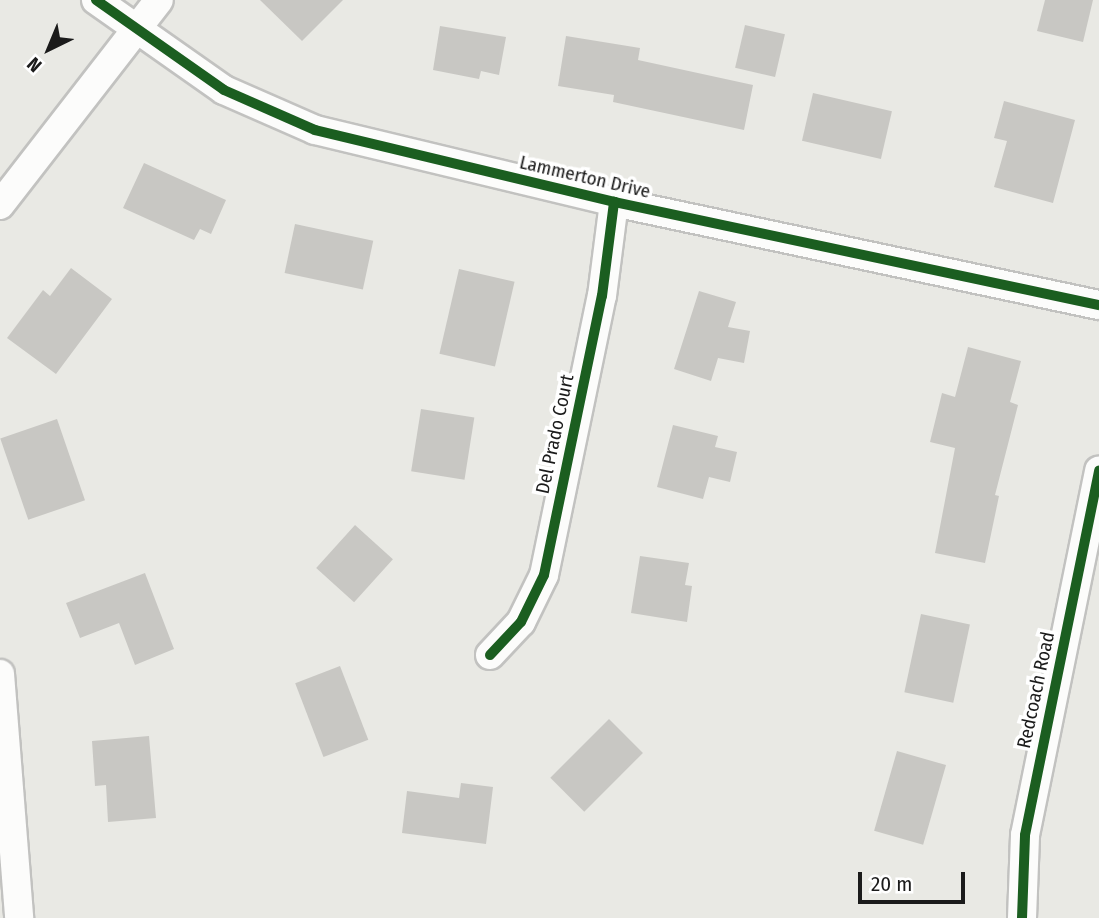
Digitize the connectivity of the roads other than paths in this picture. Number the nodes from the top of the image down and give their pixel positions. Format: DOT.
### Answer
graph roads {
  1 [pos="96,0"];
  2 [pos="159,0"];
  3 [pos="133,28"];
  4 [pos="614,202"];
  5 [pos="0,205"];
  6 [pos="1099,305"];
  7 [pos="1099,470"];
  8 [pos="490,655"];
  9 [pos="0,674"];
  10 [pos="19,918"];
  11 [pos="1022,918"];
  1 -- 3 [label="street, Lammerton Drive"];
  2 -- 3 [label="street"];
  3 -- 4 [label="street, Lammerton Drive"];
  3 -- 5 [label="street"];
  4 -- 6 [label="street, Lammerton Drive"];
  4 -- 8 [label="street, Del Prado Court"];
  7 -- 11 [label="street, Redcoach Road"];
  9 -- 10 [label="street"];
}
